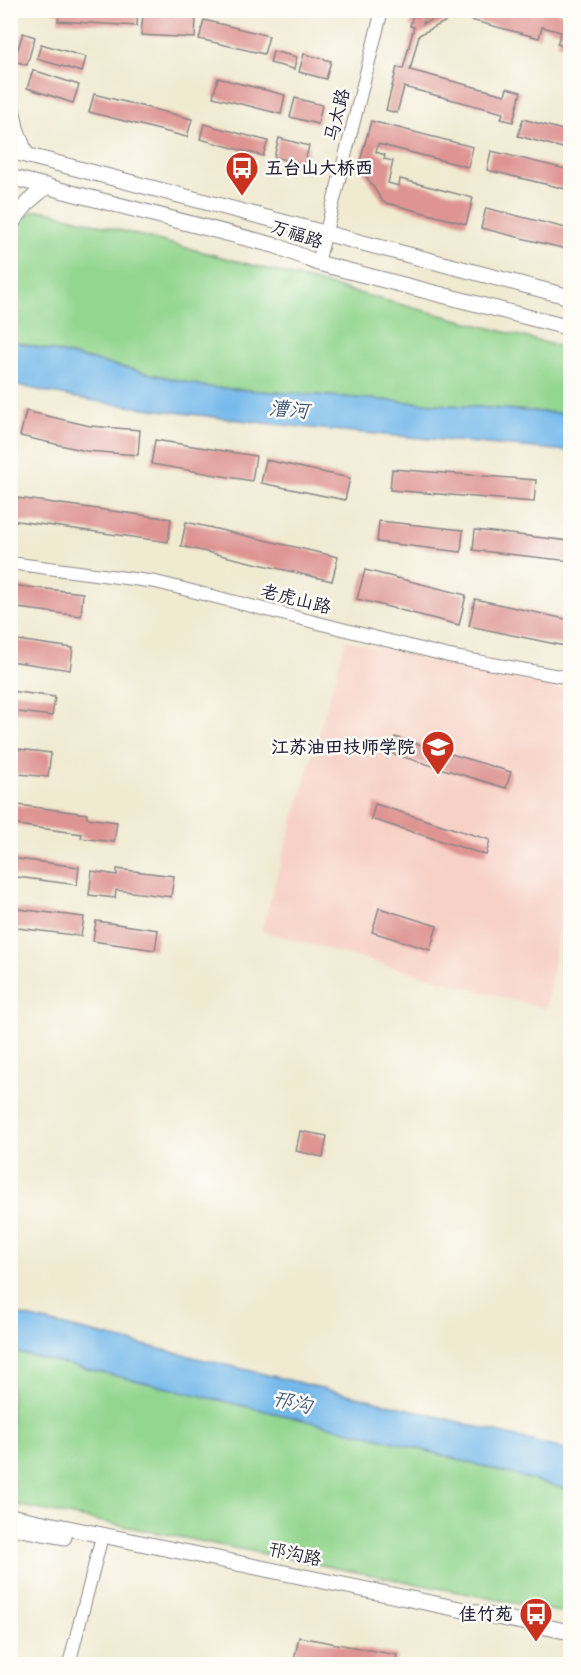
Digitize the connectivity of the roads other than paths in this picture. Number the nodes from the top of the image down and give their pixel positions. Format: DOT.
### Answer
graph roads {
  1 [pos="382,10"];
  2 [pos="10,98"];
  3 [pos="10,151"];
  4 [pos="26,155"];
  5 [pos="10,177"];
  6 [pos="47,186"];
  7 [pos="10,225"];
  8 [pos="325,234"];
  9 [pos="318,263"];
  10 [pos="570,297"];
  11 [pos="570,328"];
  12 [pos="10,563"];
  13 [pos="570,678"];
  14 [pos="10,1516"];
  15 [pos="10,1527"];
  16 [pos="100,1544"];
  17 [pos="570,1632"];
  18 [pos="570,1642"];
  19 [pos="69,1665"];
  1 -- 8 [label="street, 马太路"];
  2 -- 4 [label="main road"];
  3 -- 4 [label="main road, 万福路"];
  4 -- 8 [label="main road, 万福路"];
  5 -- 6 [label="main road, 万福路"];
  6 -- 7 [label="main road"];
  6 -- 9 [label="main road, 万福路"];
  8 -- 9 [label="street, 马太路"];
  8 -- 10 [label="main road, 万福路"];
  9 -- 11 [label="main road, 万福路"];
  12 -- 13 [label="street, 老虎山路"];
  14 -- 17 [label="main road, 邗沟路"];
  15 -- 16 [label="main road, 邗沟路"];
  16 -- 18 [label="main road, 邗沟路"];
  16 -- 19 [label="street"];
}
